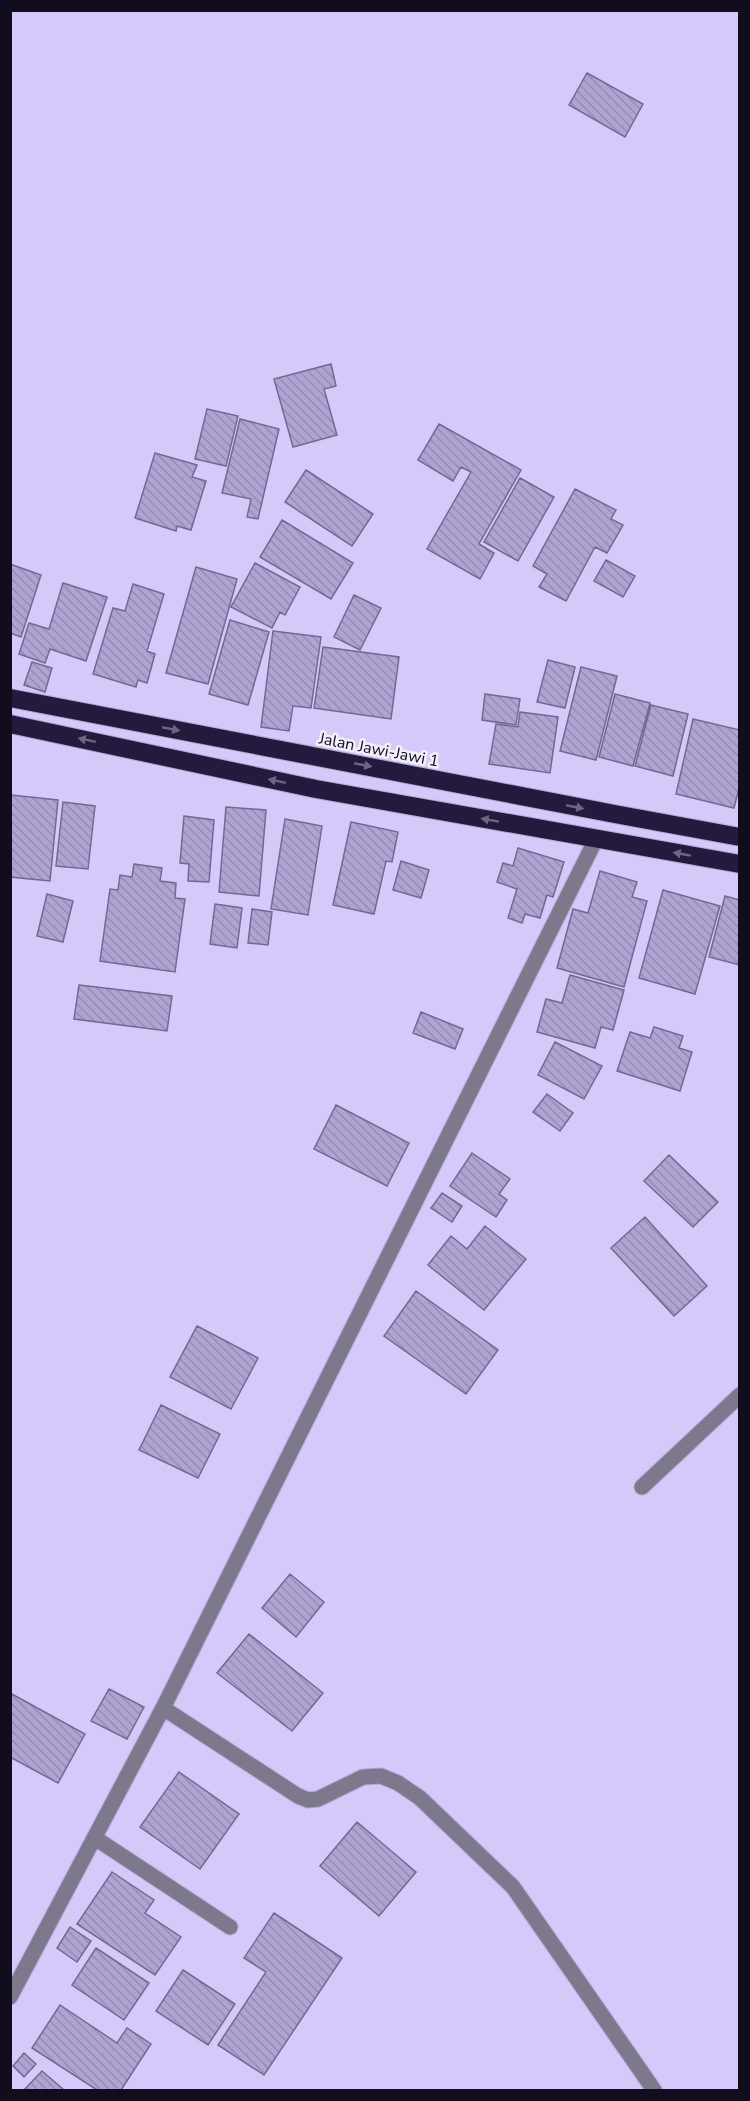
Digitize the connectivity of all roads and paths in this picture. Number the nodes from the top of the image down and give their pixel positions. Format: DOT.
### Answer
graph roads {
  1 [pos="10,698"];
  2 [pos="10,724"];
  3 [pos="322,758"];
  4 [pos="316,789"];
  5 [pos="740,837"];
  6 [pos="596,839"];
  7 [pos="740,864"];
  8 [pos="740,1395"];
  9 [pos="642,1487"];
  10 [pos="163,1708"];
  11 [pos="95,1838"];
  12 [pos="230,1927"];
  13 [pos="10,1997"];
  14 [pos="654,2091"];
  1 -- 3 [label="highway, Jalan Jawi-Jawi 1, one-way"];
  4 -- 2 [label="highway, one-way"];
  3 -- 4 [label="highway"];
  3 -- 5 [label="highway, Jalan Jawi-Jawi 1, one-way"];
  6 -- 4 [label="highway, one-way"];
  7 -- 6 [label="highway, one-way"];
  6 -- 10 [label="street"];
  8 -- 9 [label="street"];
  10 -- 11 [label="street"];
  10 -- 14 [label="street"];
  11 -- 12 [label="street"];
  11 -- 13 [label="street"];
}
